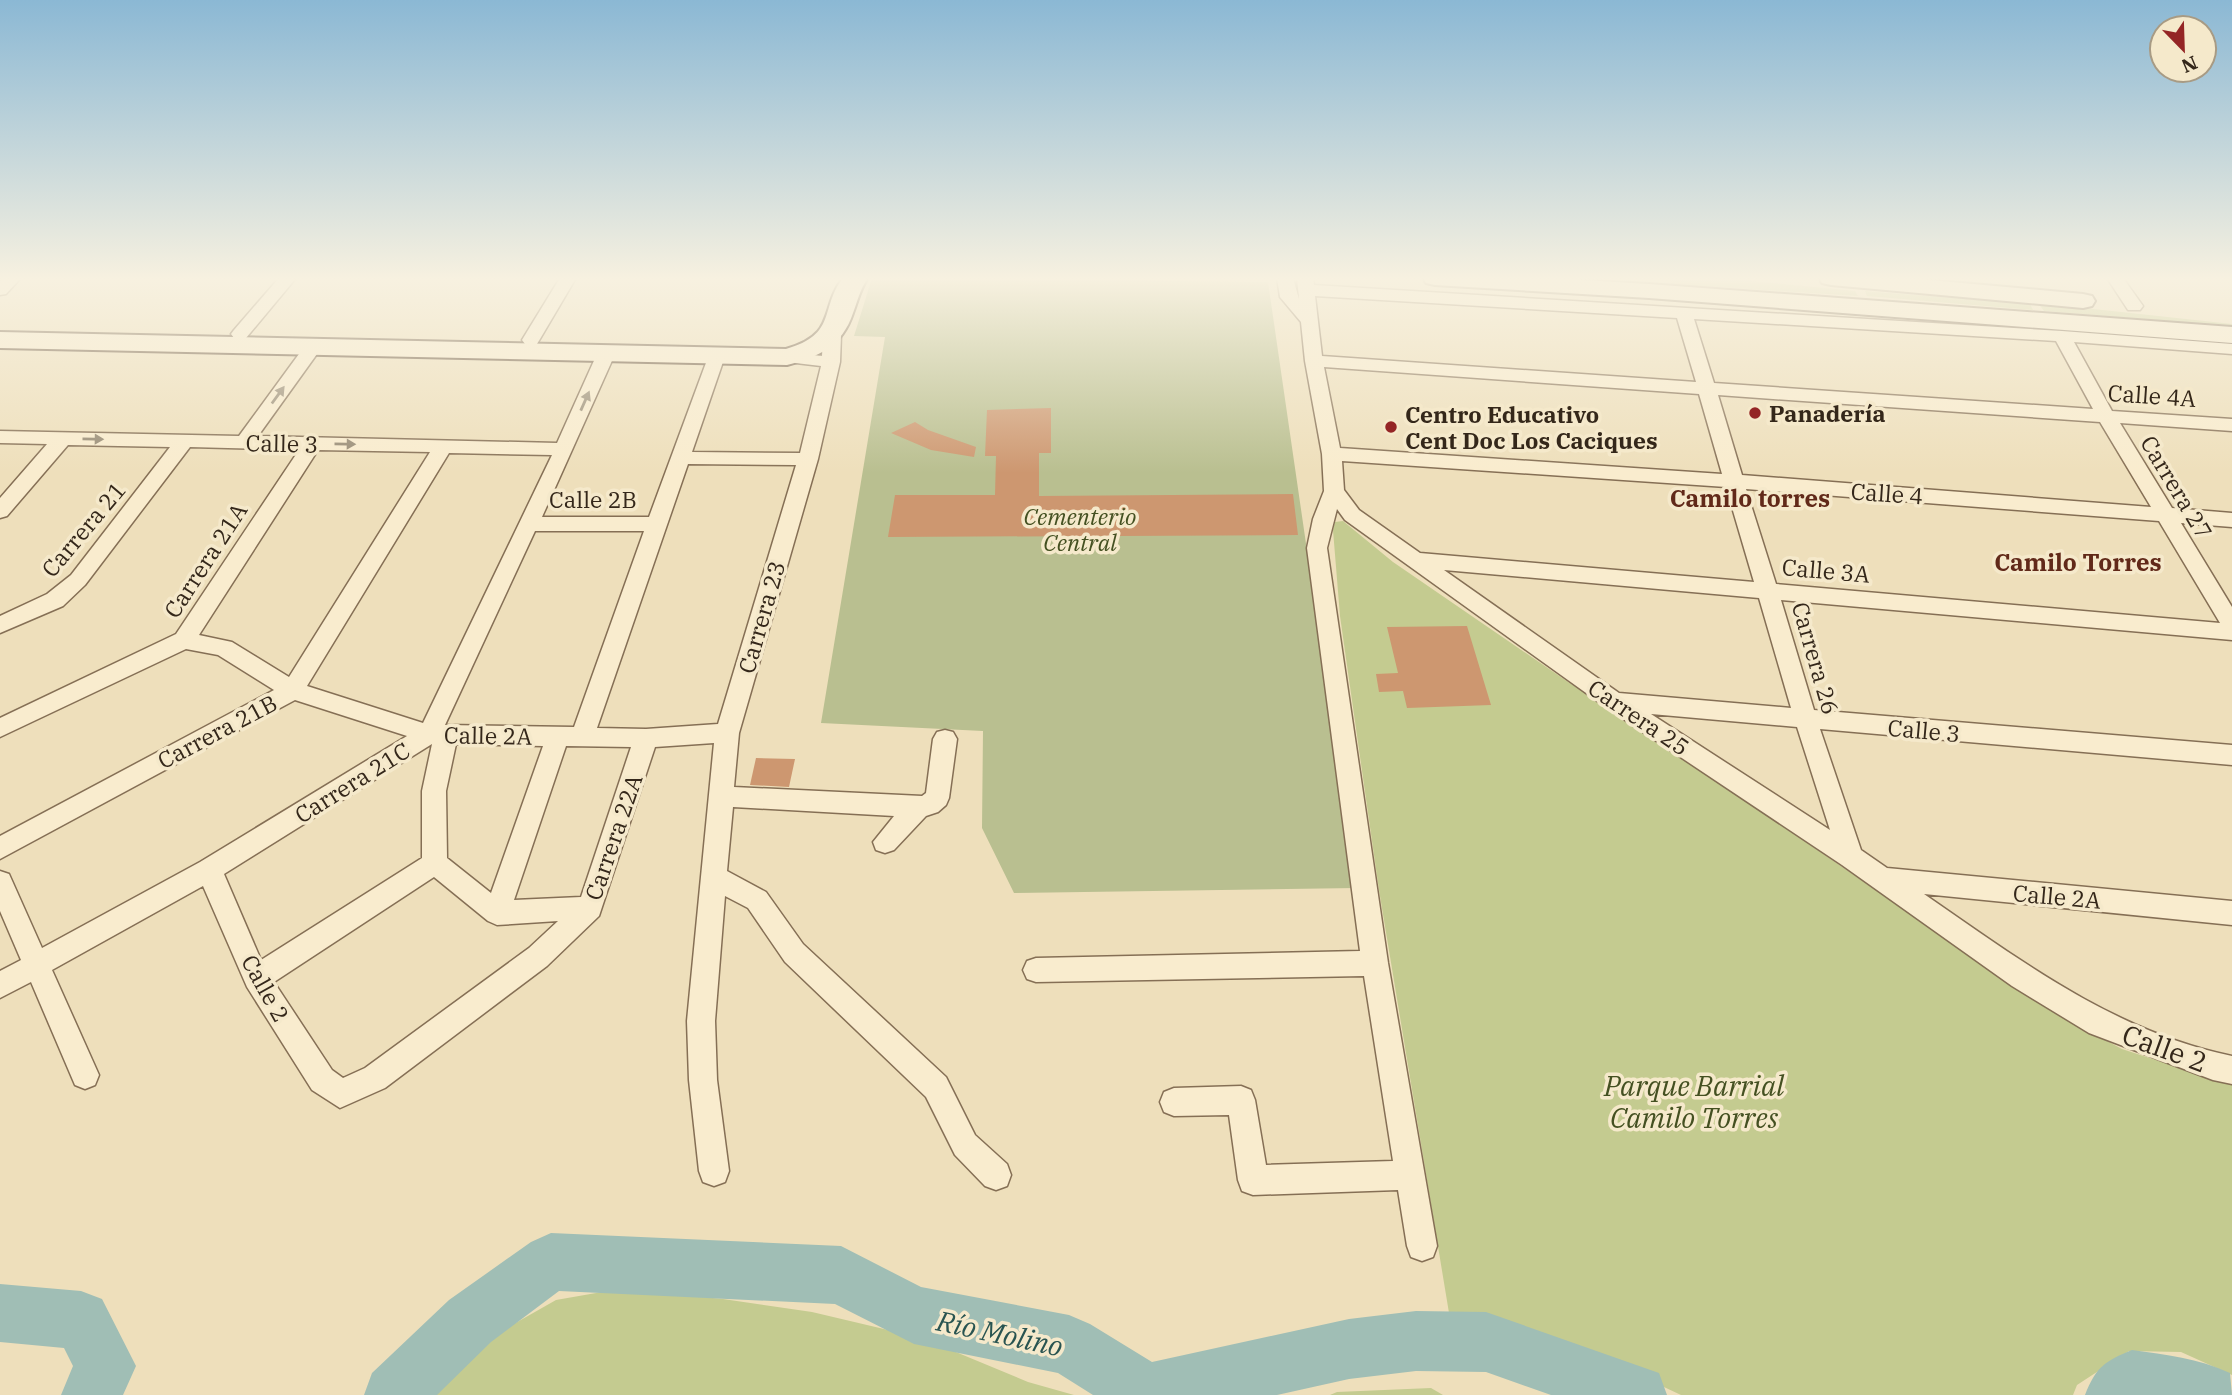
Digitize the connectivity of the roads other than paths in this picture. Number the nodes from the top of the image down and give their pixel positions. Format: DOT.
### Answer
graph roads {
  1 [pos="139,343"];
  2 [pos="457,343"];
  3 [pos="715,343"];
  4 [pos="799,343"];
  5 [pos="821,343"];
  6 [pos="832,343"];
  7 [pos="1312,343"];
  8 [pos="1693,343"];
  9 [pos="2066,343"];
  10 [pos="2155,343"];
  11 [pos="313,347"];
  12 [pos="792,349"];
  13 [pos="2232,349"];
  14 [pos="425,350"];
  15 [pos="606,354"];
  16 [pos="716,356"];
  17 [pos="1314,361"];
  18 [pos="831,362"];
  19 [pos="1708,390"];
  20 [pos="2106,416"];
  21 [pos="2232,425"];
  22 [pos="0,437"];
  23 [pos="62,439"];
  24 [pos="184,442"];
  25 [pos="244,442"];
  26 [pos="313,443"];
  27 [pos="444,446"];
  28 [pos="564,449"];
  29 [pos="1332,454"];
  30 [pos="680,458"];
  31 [pos="808,459"];
  32 [pos="1735,481"];
  33 [pos="1334,491"];
  34 [pos="0,511"];
  35 [pos="2165,514"];
  36 [pos="2232,520"];
  37 [pos="528,524"];
  38 [pos="657,524"];
  39 [pos="1415,560"];
  40 [pos="1770,591"];
  41 [pos="0,625"];
  42 [pos="2232,625"];
  43 [pos="2232,632"];
  44 [pos="184,640"];
  45 [pos="293,690"];
  46 [pos="1615,702"];
  47 [pos="1806,720"];
  48 [pos="0,728"];
  49 [pos="727,733"];
  50 [pos="438,734"];
  51 [pos="570,736"];
  52 [pos="646,738"];
  53 [pos="945,739"];
  54 [pos="2232,755"];
  55 [pos="722,796"];
  56 [pos="919,807"];
  57 [pos="885,842"];
  58 [pos="0,848"];
  59 [pos="1851,857"];
  60 [pos="435,863"];
  61 [pos="209,870"];
  62 [pos="713,876"];
  63 [pos="1882,879"];
  64 [pos="0,883"];
  65 [pos="590,908"];
  66 [pos="497,913"];
  67 [pos="2232,913"];
  68 [pos="1375,962"];
  69 [pos="35,964"];
  70 [pos="1036,970"];
  71 [pos="256,978"];
  72 [pos="0,985"];
  73 [pos="2099,1024"];
  74 [pos="2232,1070"];
  75 [pos="85,1075"];
  76 [pos="340,1094"];
  77 [pos="1174,1102"];
  78 [pos="714,1171"];
  79 [pos="996,1175"];
  80 [pos="1410,1175"];
  81 [pos="1422,1246"];
  1 -- 11 [label="main road"];
  2 -- 14 [label="main road"];
  3 -- 12 [label="main road"];
  4 -- 12 [label="main road"];
  5 -- 12 [label="main road"];
  6 -- 18 [label="street, Carrera 23"];
  7 -- 17 [label="street"];
  8 -- 19 [label="street, Carrera 26"];
  9 -- 20 [label="street, Carrera 27"];
  10 -- 13 [label="street"];
  11 -- 14 [label="main road"];
  25 -- 11 [label="street, one-way"];
  12 -- 16 [label="main road"];
  12 -- 18 [label="street"];
  14 -- 15 [label="main road"];
  15 -- 16 [label="main road"];
  28 -- 15 [label="street, Carrera 21C, one-way"];
  16 -- 30 [label="street"];
  17 -- 19 [label="street, Calle 4A"];
  17 -- 29 [label="street"];
  18 -- 31 [label="street, Carrera 23"];
  19 -- 20 [label="street, Calle 4A"];
  19 -- 32 [label="street, Carrera 26"];
  20 -- 21 [label="street, Calle 4A"];
  20 -- 35 [label="street, Carrera 27"];
  22 -- 23 [label="street, Calle 3"];
  23 -- 24 [label="street, Calle 3, one-way"];
  23 -- 34 [label="street"];
  24 -- 25 [label="street, Calle 3"];
  24 -- 41 [label="street, Carrera 21"];
  25 -- 26 [label="street, Calle 3"];
  26 -- 27 [label="street, Calle 3, one-way"];
  26 -- 44 [label="street, Carrera 21A"];
  27 -- 28 [label="street, Calle 3"];
  27 -- 45 [label="street, Carrera 21B"];
  28 -- 37 [label="street, Carrera 21C"];
  29 -- 32 [label="street, Calle 4"];
  29 -- 33 [label="street"];
  30 -- 31 [label="street"];
  30 -- 38 [label="street"];
  31 -- 49 [label="street, Carrera 23"];
  32 -- 35 [label="street, Calle 4"];
  32 -- 40 [label="street, Carrera 26"];
  33 -- 39 [label="street, Carrera 25"];
  33 -- 68 [label="street"];
  35 -- 36 [label="street, Calle 4"];
  35 -- 42 [label="street, Carrera 27"];
  37 -- 38 [label="street, Calle 2B"];
  37 -- 50 [label="street, Carrera 21C"];
  38 -- 51 [label="street"];
  39 -- 40 [label="street, Calle 3A"];
  39 -- 46 [label="street, Carrera 25"];
  40 -- 43 [label="street, Calle 3A"];
  40 -- 47 [label="street, Carrera 26"];
  44 -- 45 [label="street, Calle 2A"];
  44 -- 48 [label="street, Carrera 21A"];
  45 -- 50 [label="street, Calle 2A"];
  45 -- 58 [label="street, Carrera 21B"];
  46 -- 47 [label="street, Calle 3"];
  46 -- 59 [label="street, Carrera 25"];
  47 -- 54 [label="street, Calle 3"];
  47 -- 59 [label="street, Carrera 26"];
  49 -- 52 [label="street, Calle 2A"];
  49 -- 55 [label="street, Carrera 23"];
  50 -- 51 [label="street, Calle 2A"];
  50 -- 60 [label="street"];
  50 -- 61 [label="street, Carrera 21C"];
  51 -- 52 [label="street, Calle 2A"];
  51 -- 66 [label="street"];
  52 -- 65 [label="street, Carrera 22A"];
  53 -- 56 [label="street"];
  55 -- 56 [label="street"];
  55 -- 62 [label="street, Carrera 23"];
  56 -- 57 [label="street"];
  59 -- 63 [label="street, Carrera 25"];
  60 -- 66 [label="street"];
  60 -- 71 [label="street"];
  61 -- 69 [label="street, Carrera 21C"];
  61 -- 71 [label="street, Calle 2"];
  62 -- 78 [label="street, Carrera 23"];
  62 -- 79 [label="street"];
  63 -- 67 [label="street, Calle 2A"];
  63 -- 73 [label="street, Carrera 25"];
  64 -- 69 [label="street"];
  65 -- 66 [label="street"];
  65 -- 76 [label="street, Carrera 22A"];
  68 -- 70 [label="street"];
  68 -- 80 [label="street"];
  69 -- 72 [label="street, Carrera 21C"];
  69 -- 75 [label="street"];
  71 -- 76 [label="street, Calle 2"];
  73 -- 74 [label="street, Calle 2"];
  77 -- 80 [label="street"];
  80 -- 81 [label="street"];
}
